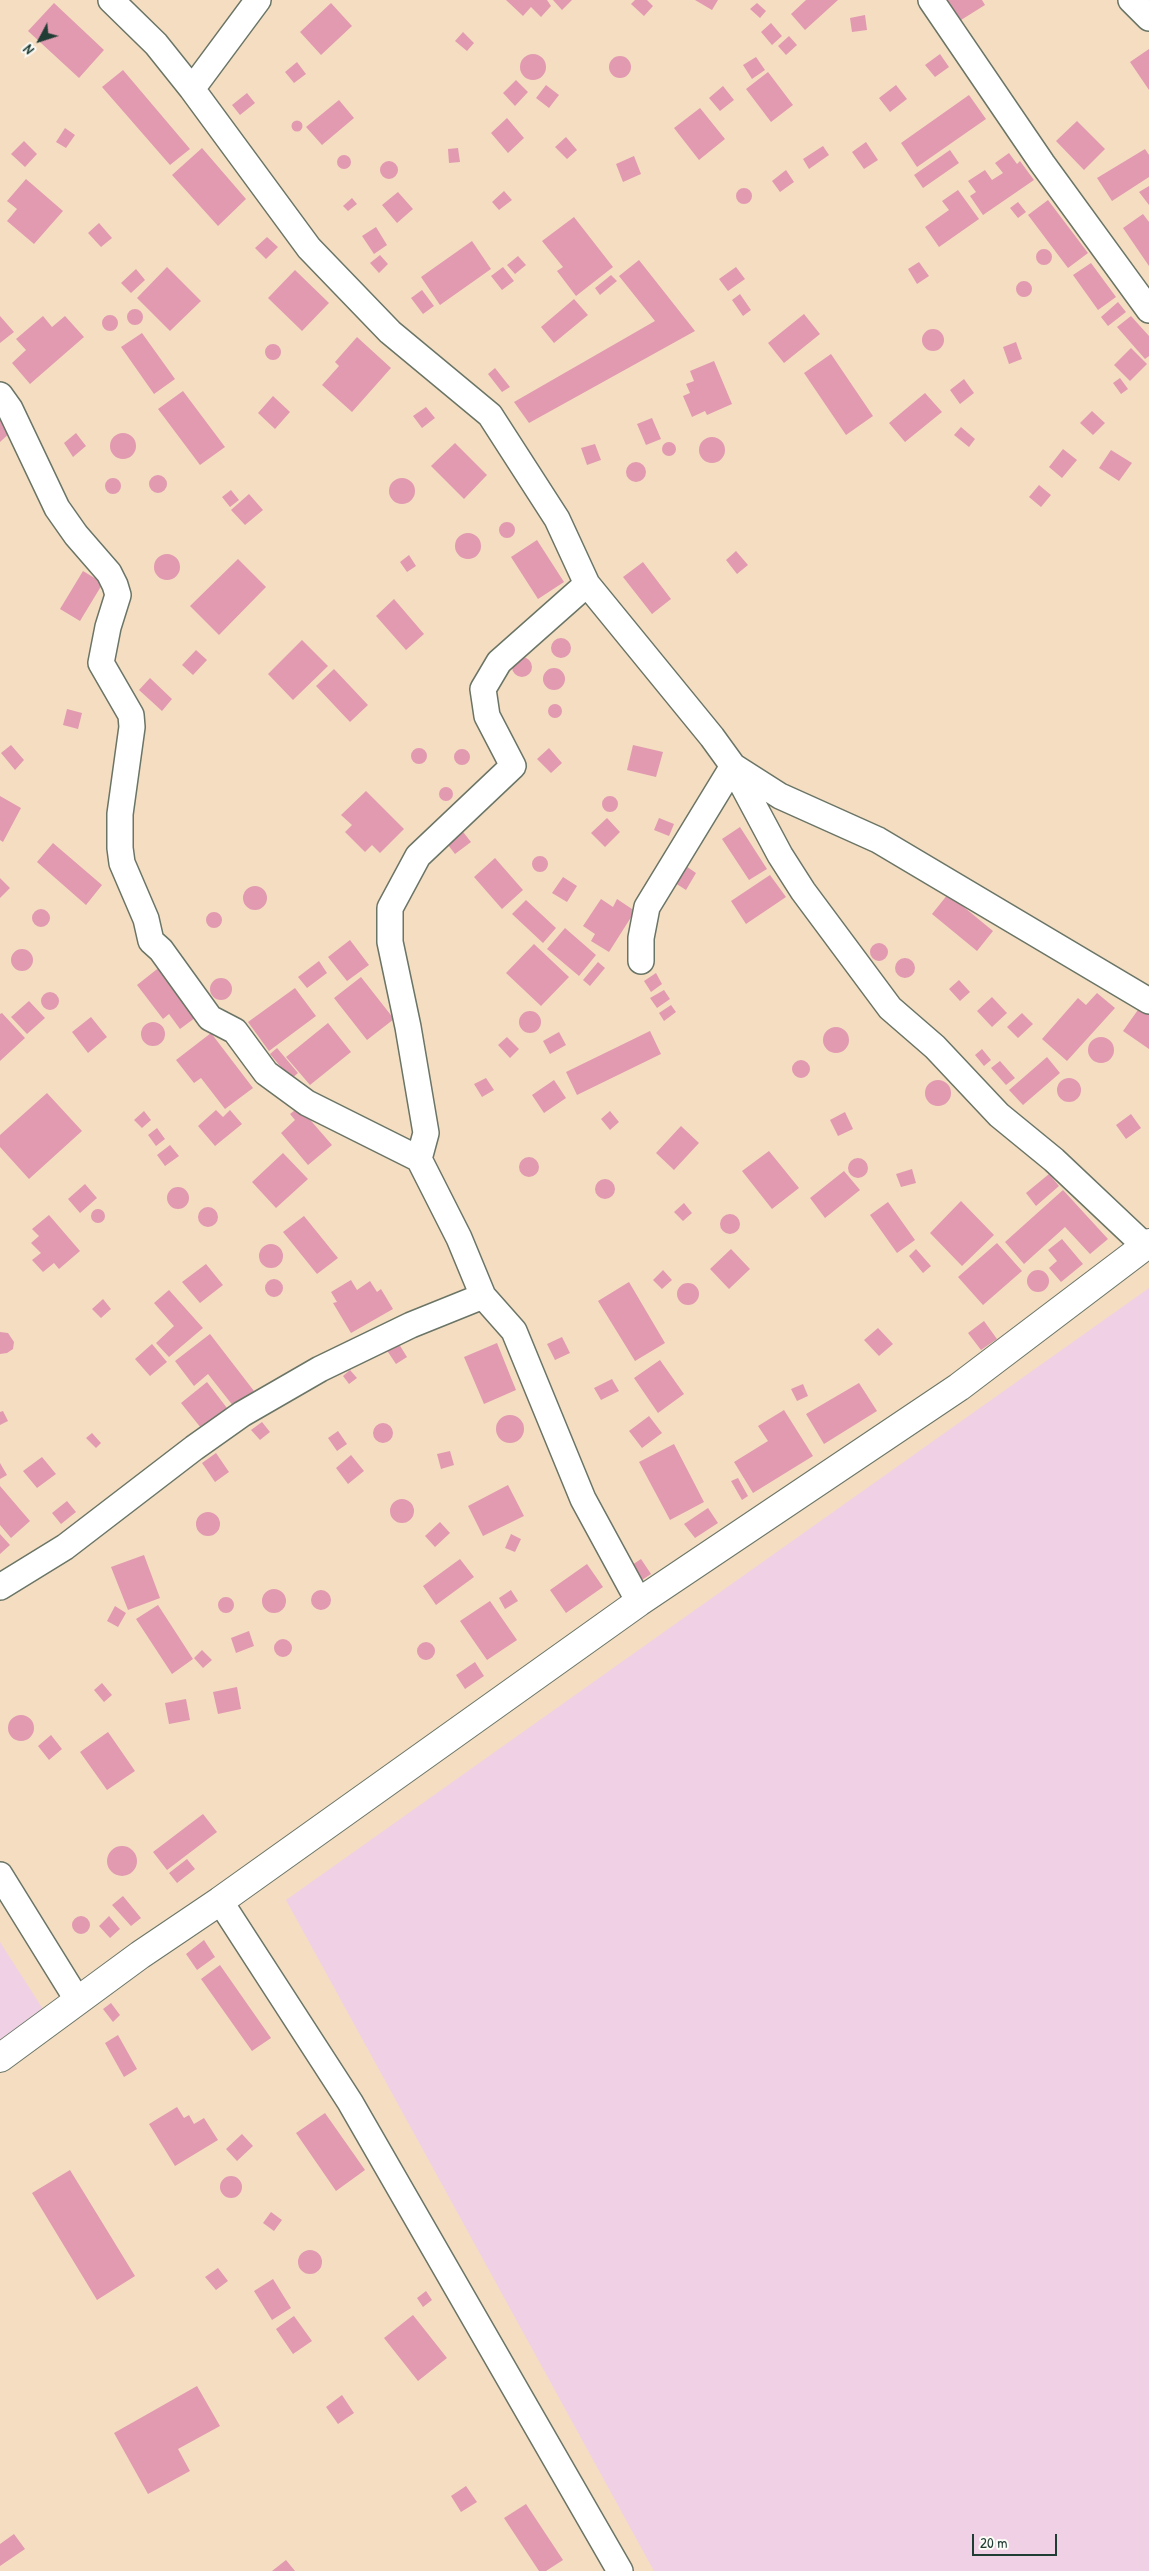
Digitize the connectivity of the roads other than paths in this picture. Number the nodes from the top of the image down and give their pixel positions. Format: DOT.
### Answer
graph roads {
  1 [pos="111,0"];
  2 [pos="258,0"];
  3 [pos="931,0"];
  4 [pos="1130,0"];
  5 [pos="1149,18"];
  6 [pos="192,89"];
  7 [pos="1149,310"];
  8 [pos="0,395"];
  9 [pos="587,584"];
  10 [pos="732,766"];
  11 [pos="640,961"];
  12 [pos="1149,1001"];
  13 [pos="419,1159"];
  14 [pos="1147,1245"];
  15 [pos="483,1296"];
  16 [pos="0,1587"];
  17 [pos="639,1602"];
  18 [pos="0,1875"];
  19 [pos="220,1901"];
  20 [pos="78,2001"];
  21 [pos="0,2058"];
  22 [pos="620,2571"];
  1 -- 6 [label="street"];
  2 -- 6 [label="street"];
  3 -- 7 [label="street"];
  4 -- 5 [label="street"];
  6 -- 9 [label="street"];
  8 -- 13 [label="street"];
  9 -- 10 [label="street"];
  9 -- 13 [label="street"];
  10 -- 11 [label="street"];
  10 -- 12 [label="street"];
  10 -- 14 [label="street"];
  13 -- 15 [label="street"];
  14 -- 17 [label="street"];
  15 -- 16 [label="street"];
  15 -- 17 [label="street"];
  17 -- 19 [label="street"];
  18 -- 20 [label="street"];
  19 -- 20 [label="street"];
  19 -- 22 [label="street"];
  20 -- 21 [label="street"];
}
